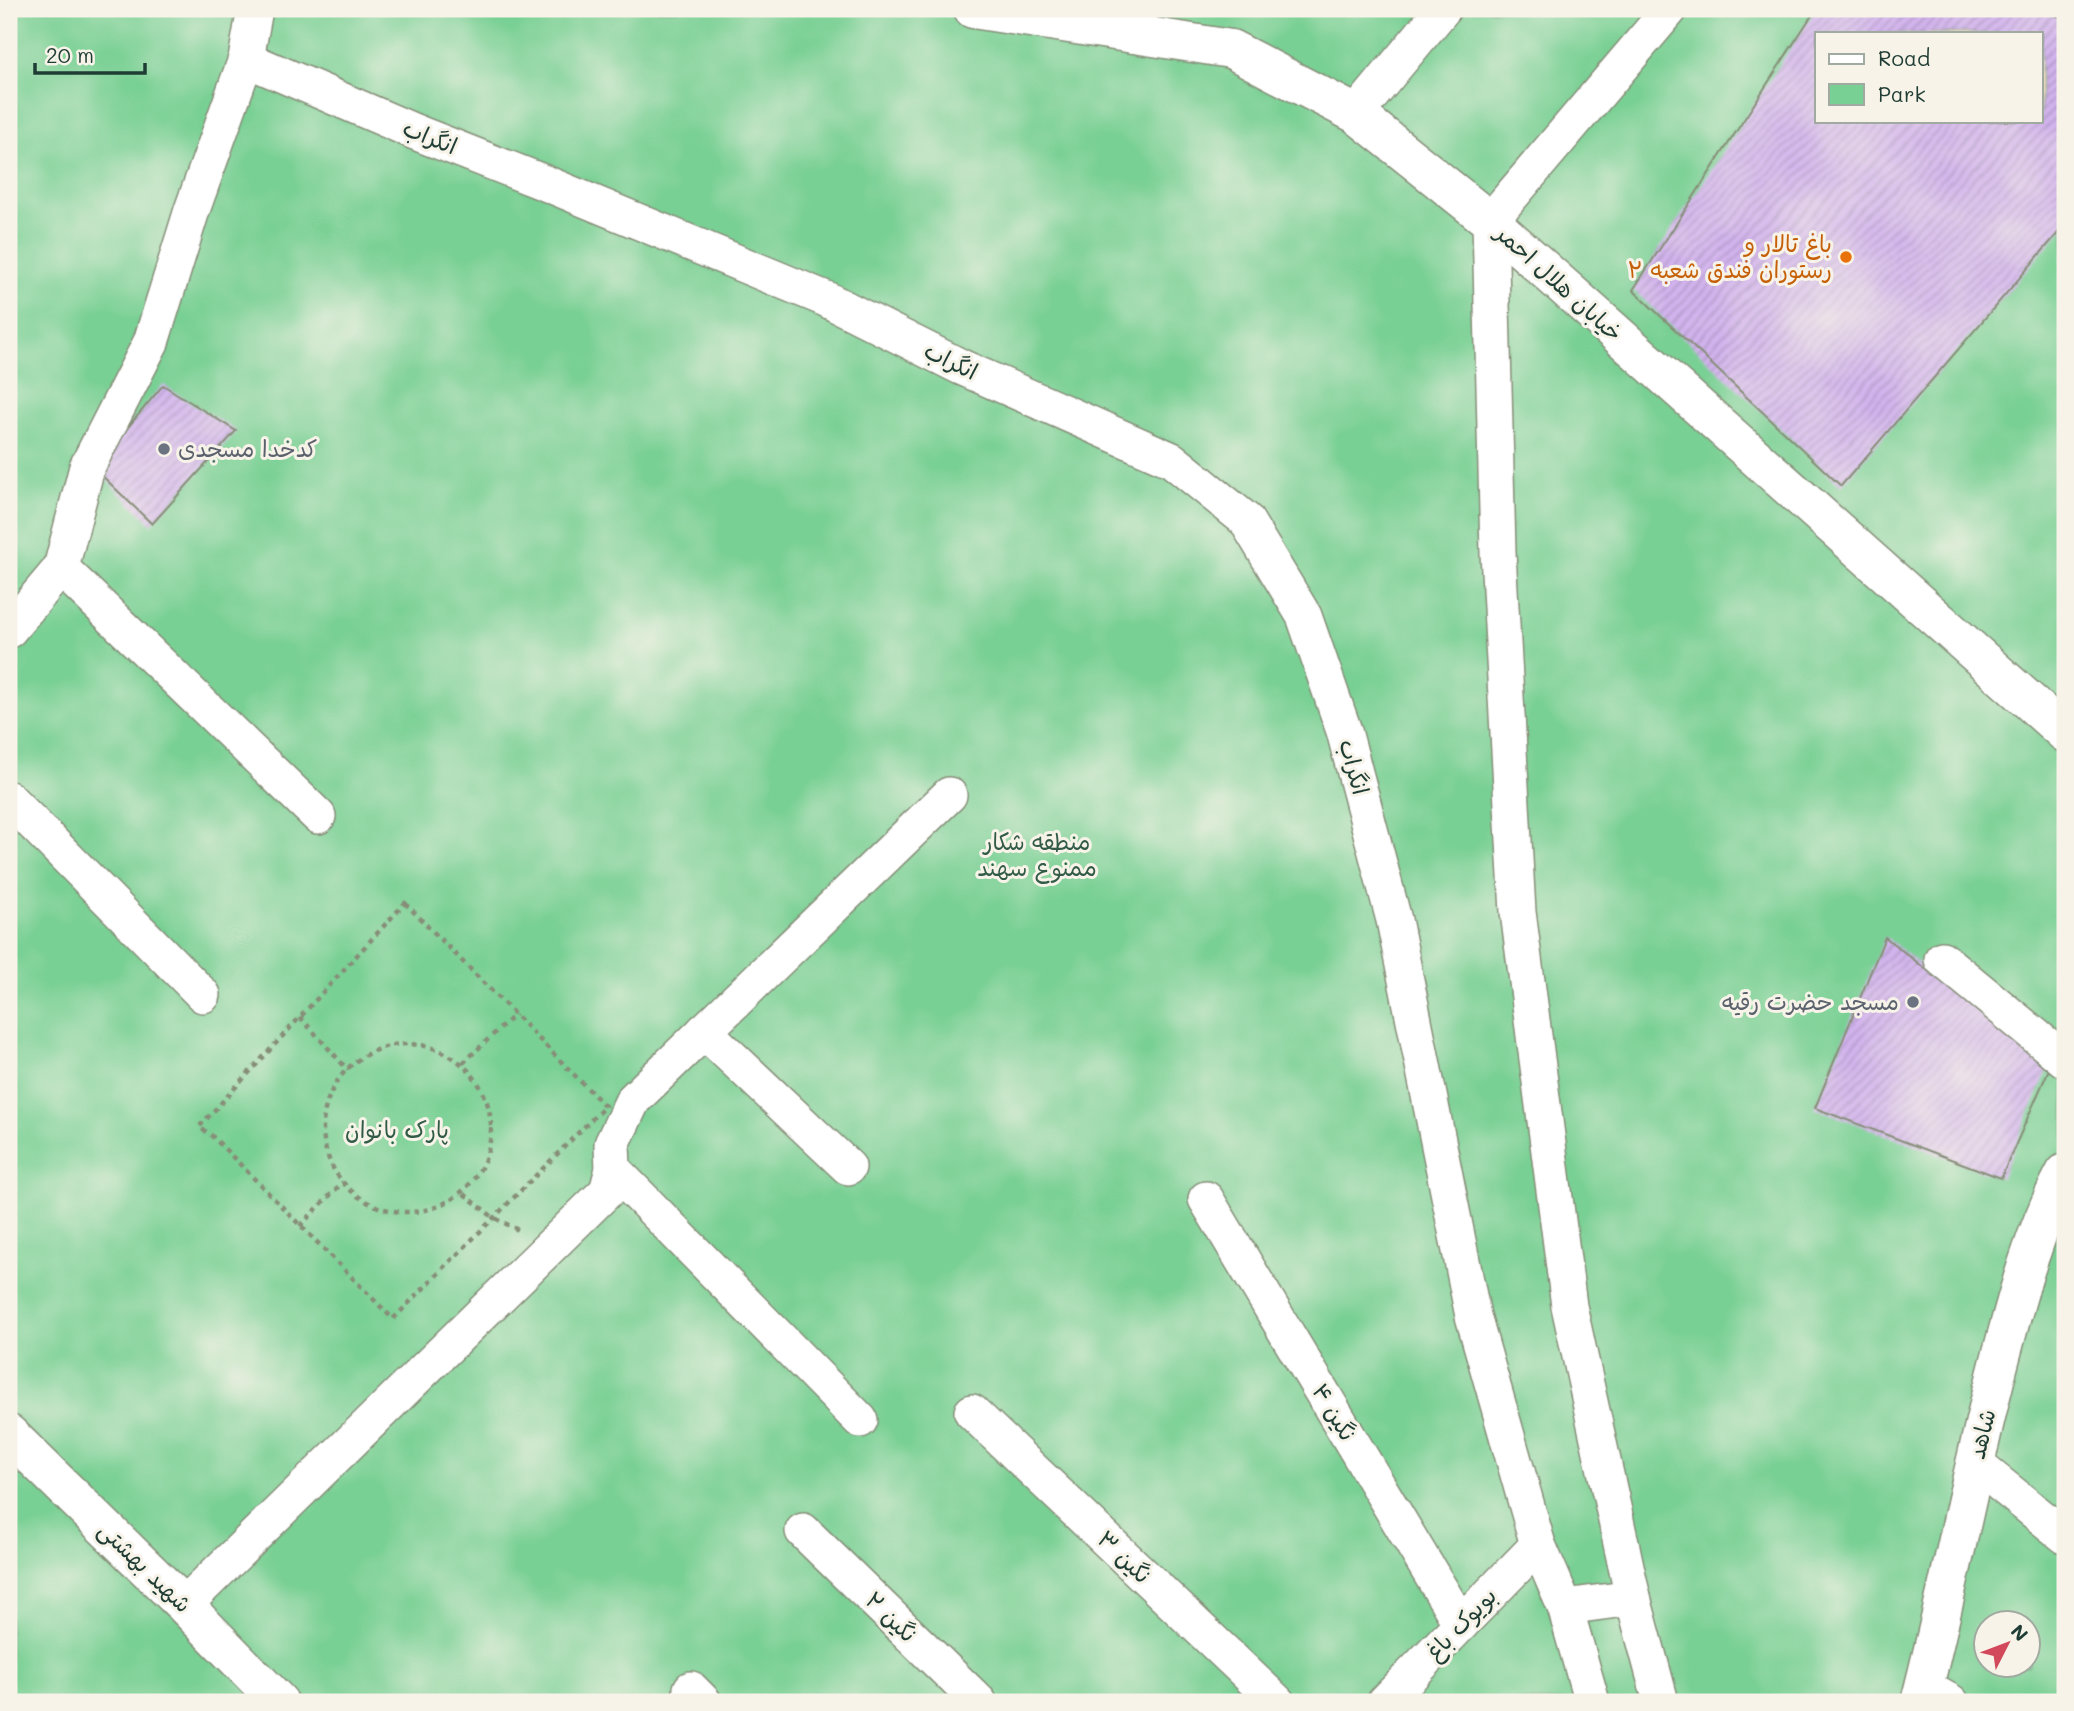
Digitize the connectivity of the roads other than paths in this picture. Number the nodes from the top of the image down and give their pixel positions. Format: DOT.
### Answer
graph roads {
  1 [pos="255,9"];
  2 [pos="973,9"];
  3 [pos="1443,9"];
  4 [pos="1670,9"];
  5 [pos="1137,22"];
  6 [pos="246,59"];
  7 [pos="1356,114"];
  8 [pos="1490,221"];
  9 [pos="61,568"];
  10 [pos="9,630"];
  11 [pos="2062,734"];
  12 [pos="948,795"];
  13 [pos="9,799"];
  14 [pos="318,816"];
  15 [pos="1942,959"];
  16 [pos="203,995"];
  17 [pos="704,1031"];
  18 [pos="2065,1060"];
  19 [pos="848,1167"];
  20 [pos="613,1169"];
  21 [pos="2065,1173"];
  22 [pos="1206,1199"];
  23 [pos="972,1412"];
  24 [pos="860,1420"];
  25 [pos="9,1434"];
  26 [pos="1974,1463"];
  27 [pos="803,1531"];
  28 [pos="2065,1536"];
  29 [pos="1538,1545"];
  30 [pos="1633,1598"];
  31 [pos="184,1605"];
  32 [pos="1565,1606"];
  33 [pos="1461,1624"];
  34 [pos="1932,1697"];
  35 [pos="279,1702"];
  36 [pos="979,1702"];
  37 [pos="1277,1702"];
  38 [pos="1385,1702"];
  39 [pos="1592,1702"];
  40 [pos="1661,1702"];
  1 -- 6 [label="street"];
  2 -- 5 [label="street, خیابان هلال احمر"];
  3 -- 7 [label="street"];
  4 -- 8 [label="street"];
  5 -- 7 [label="street, خیابان هلال احمر"];
  6 -- 9 [label="street"];
  6 -- 29 [label="street, انگراب"];
  7 -- 8 [label="street, خیابان هلال احمر"];
  8 -- 11 [label="street, خیابان هلال احمر"];
  8 -- 30 [label="street"];
  9 -- 10 [label="street"];
  9 -- 14 [label="street"];
  12 -- 17 [label="street"];
  13 -- 16 [label="street"];
  15 -- 18 [label="street"];
  17 -- 19 [label="street"];
  17 -- 20 [label="street"];
  20 -- 24 [label="street"];
  20 -- 31 [label="street"];
  21 -- 26 [label="street, شاهد"];
  22 -- 33 [label="street, نگین ۴"];
  23 -- 37 [label="street, نگین ۳"];
  25 -- 31 [label="street, شهید بهشتی"];
  26 -- 28 [label="street"];
  26 -- 34 [label="street, شاهد"];
  27 -- 36 [label="street, نگین ۲"];
  29 -- 32 [label="street, انگراب"];
  29 -- 33 [label="street, بویوک باغ"];
  30 -- 32 [label="street"];
  30 -- 40 [label="street"];
  31 -- 35 [label="street, شهید بهشتی"];
  32 -- 39 [label="street, انگراب"];
  33 -- 38 [label="street, بویوک باغ"];
}
